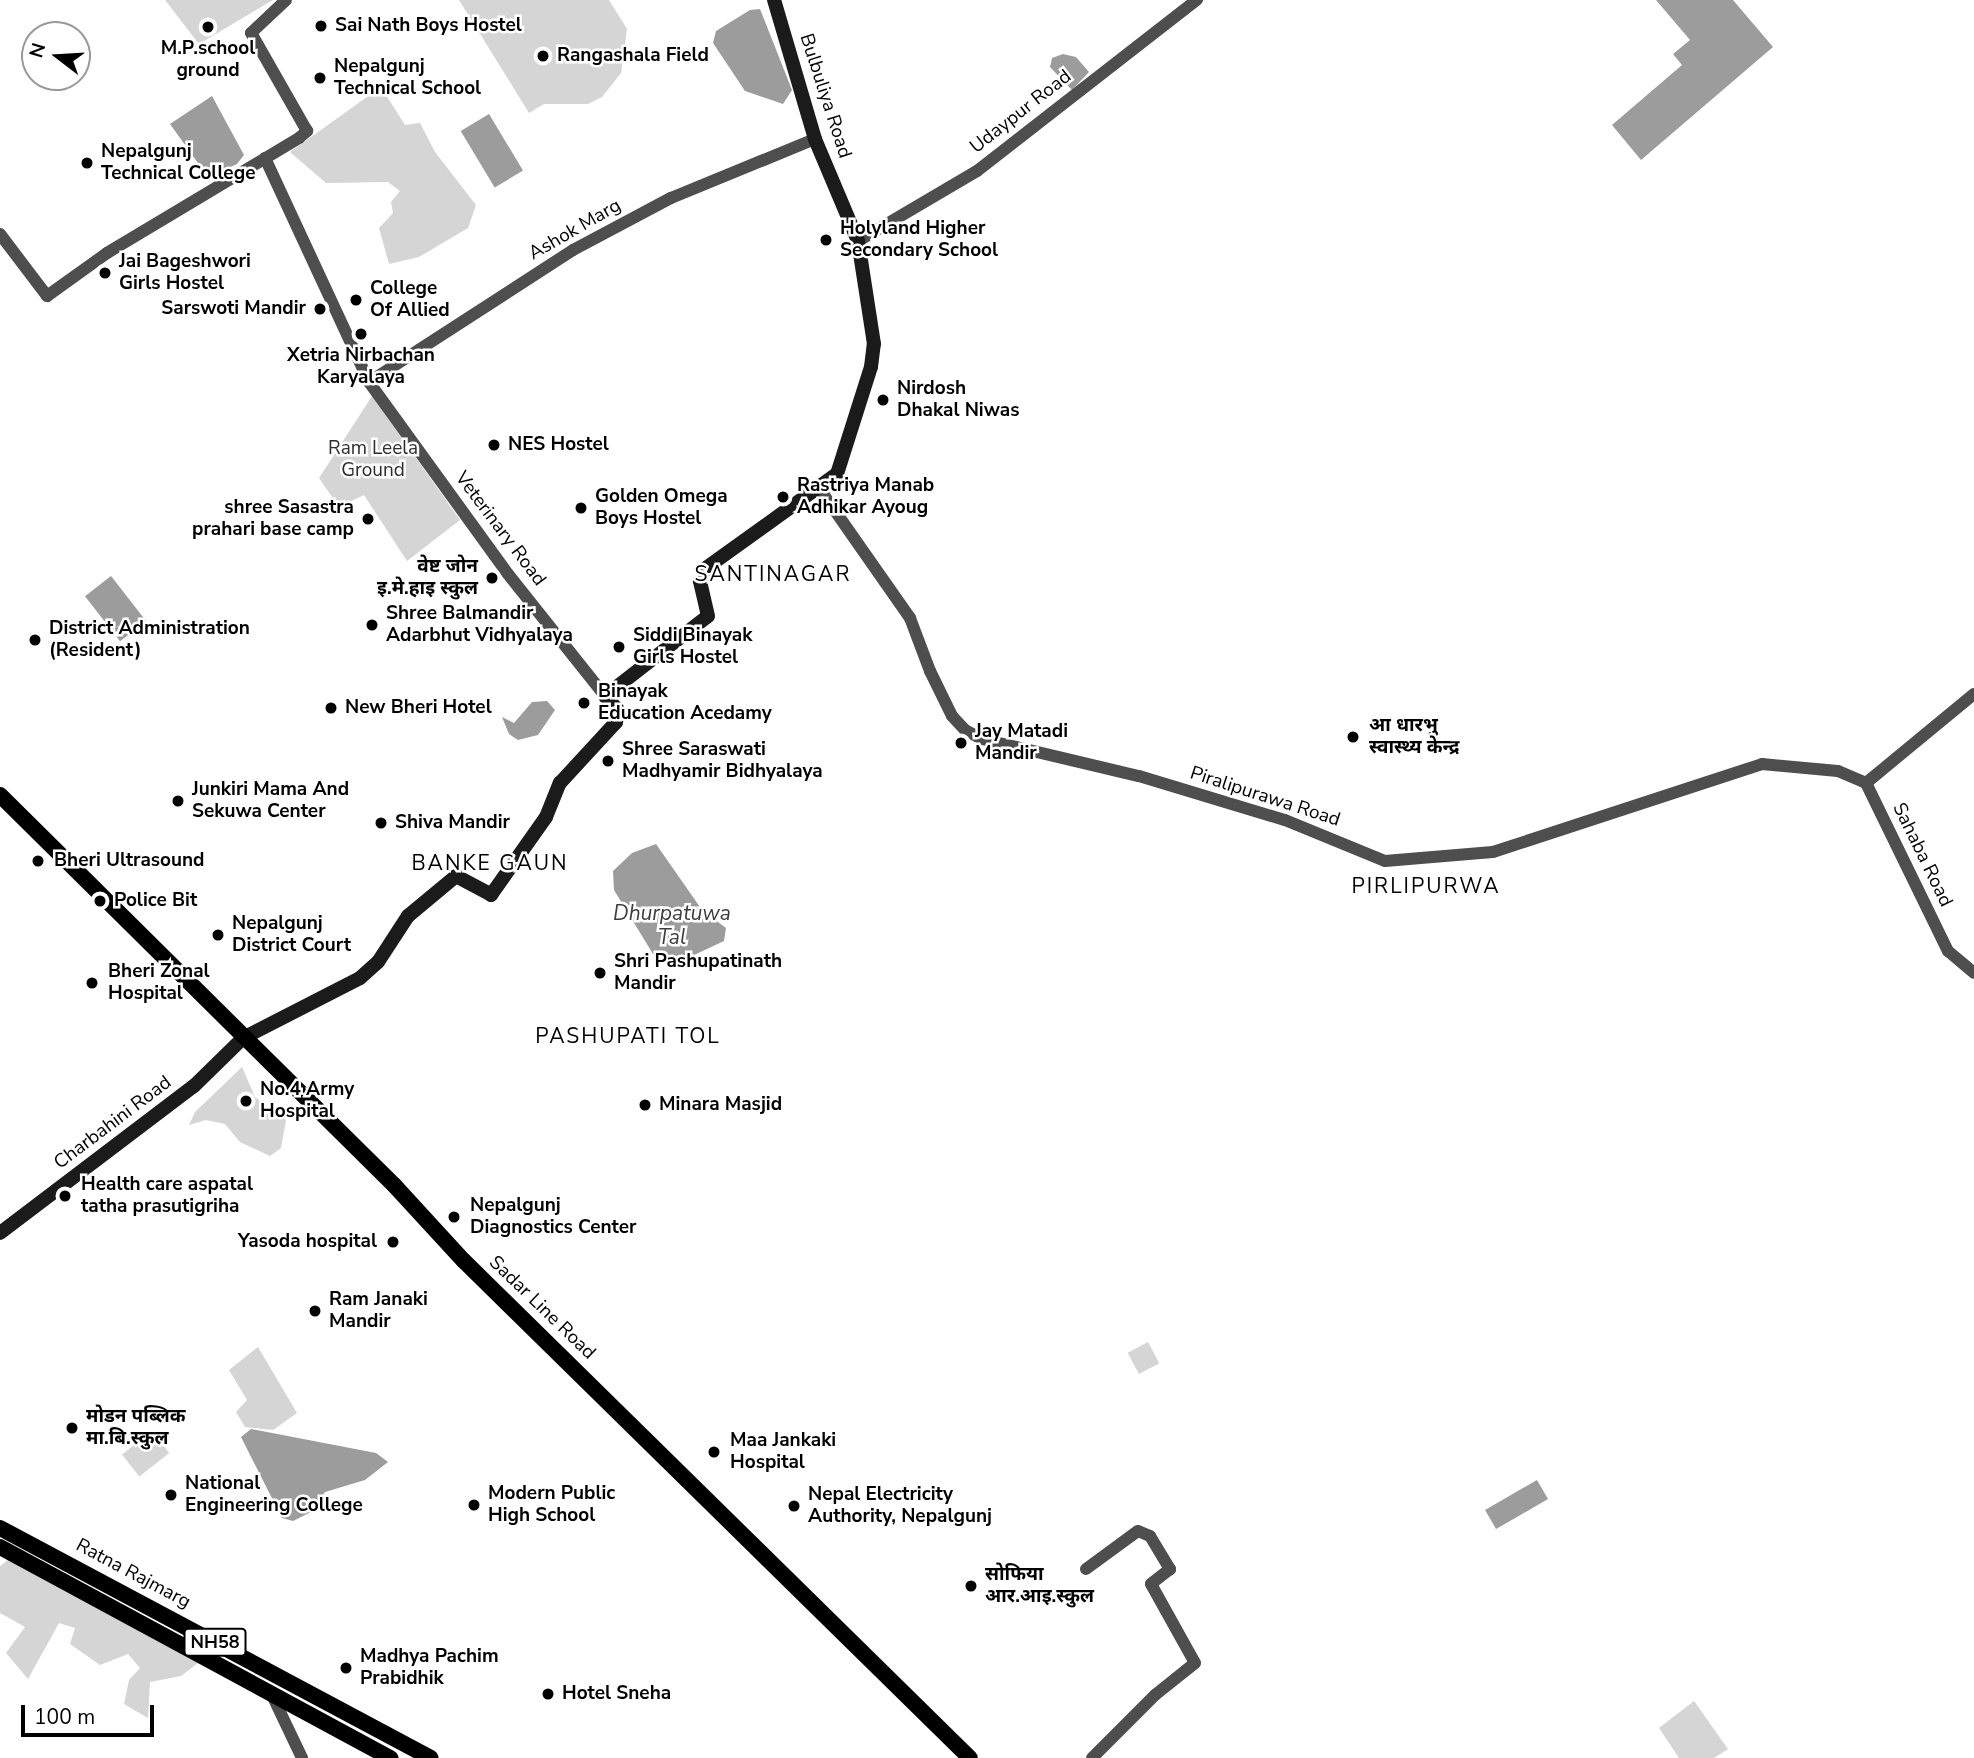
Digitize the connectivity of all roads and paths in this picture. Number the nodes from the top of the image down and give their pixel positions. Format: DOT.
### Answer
graph roads {
  1 [pos="286,0"];
  2 [pos="774,0"];
  3 [pos="1197,0"];
  4 [pos="815,139"];
  5 [pos="265,158"];
  6 [pos="0,234"];
  7 [pos="858,241"];
  8 [pos="369,382"];
  9 [pos="819,488"];
  10 [pos="1974,694"];
  11 [pos="605,696"];
  12 [pos="1866,783"];
  13 [pos="0,795"];
  14 [pos="1974,973"];
  15 [pos="243,1038"];
  16 [pos="0,1233"];
  17 [pos="0,1528"];
  18 [pos="0,1547"];
  19 [pos="1086,1569"];
  20 [pos="272,1695"];
  21 [pos="302,1758"];
  22 [pos="391,1758"];
  23 [pos="430,1758"];
  24 [pos="970,1758"];
  25 [pos="1092,1758"];
  1 -- 5 [label="street"];
  2 -- 4 [label="main road, Bulbuliya Road"];
  3 -- 7 [label="street, Udaypur Road"];
  4 -- 7 [label="main road, Bulbuliya Road"];
  4 -- 8 [label="street, Ashok Marg"];
  5 -- 6 [label="street"];
  5 -- 8 [label="street, Veterinary Road"];
  7 -- 9 [label="main road, Bulbuliya Road"];
  8 -- 11 [label="street, Veterinary Road"];
  9 -- 11 [label="main road, Bulbuliya Road"];
  9 -- 12 [label="street, Piralipurawa Road"];
  10 -- 12 [label="street"];
  11 -- 15 [label="main road, Charbahini Road"];
  12 -- 14 [label="street, Sahaba Road"];
  13 -- 15 [label="main road, Sadar Line Road"];
  15 -- 16 [label="main road, Charbahini Road"];
  15 -- 24 [label="main road, Sadar Line Road"];
  17 -- 23 [label="main road, Ratna Rajmarg / NH58"];
  18 -- 20 [label="main road, Ratna Rajmarg / NH58"];
  19 -- 25 [label="street"];
  20 -- 21 [label="street"];
  20 -- 22 [label="main road, Ratna Rajmarg / NH58"];
}
